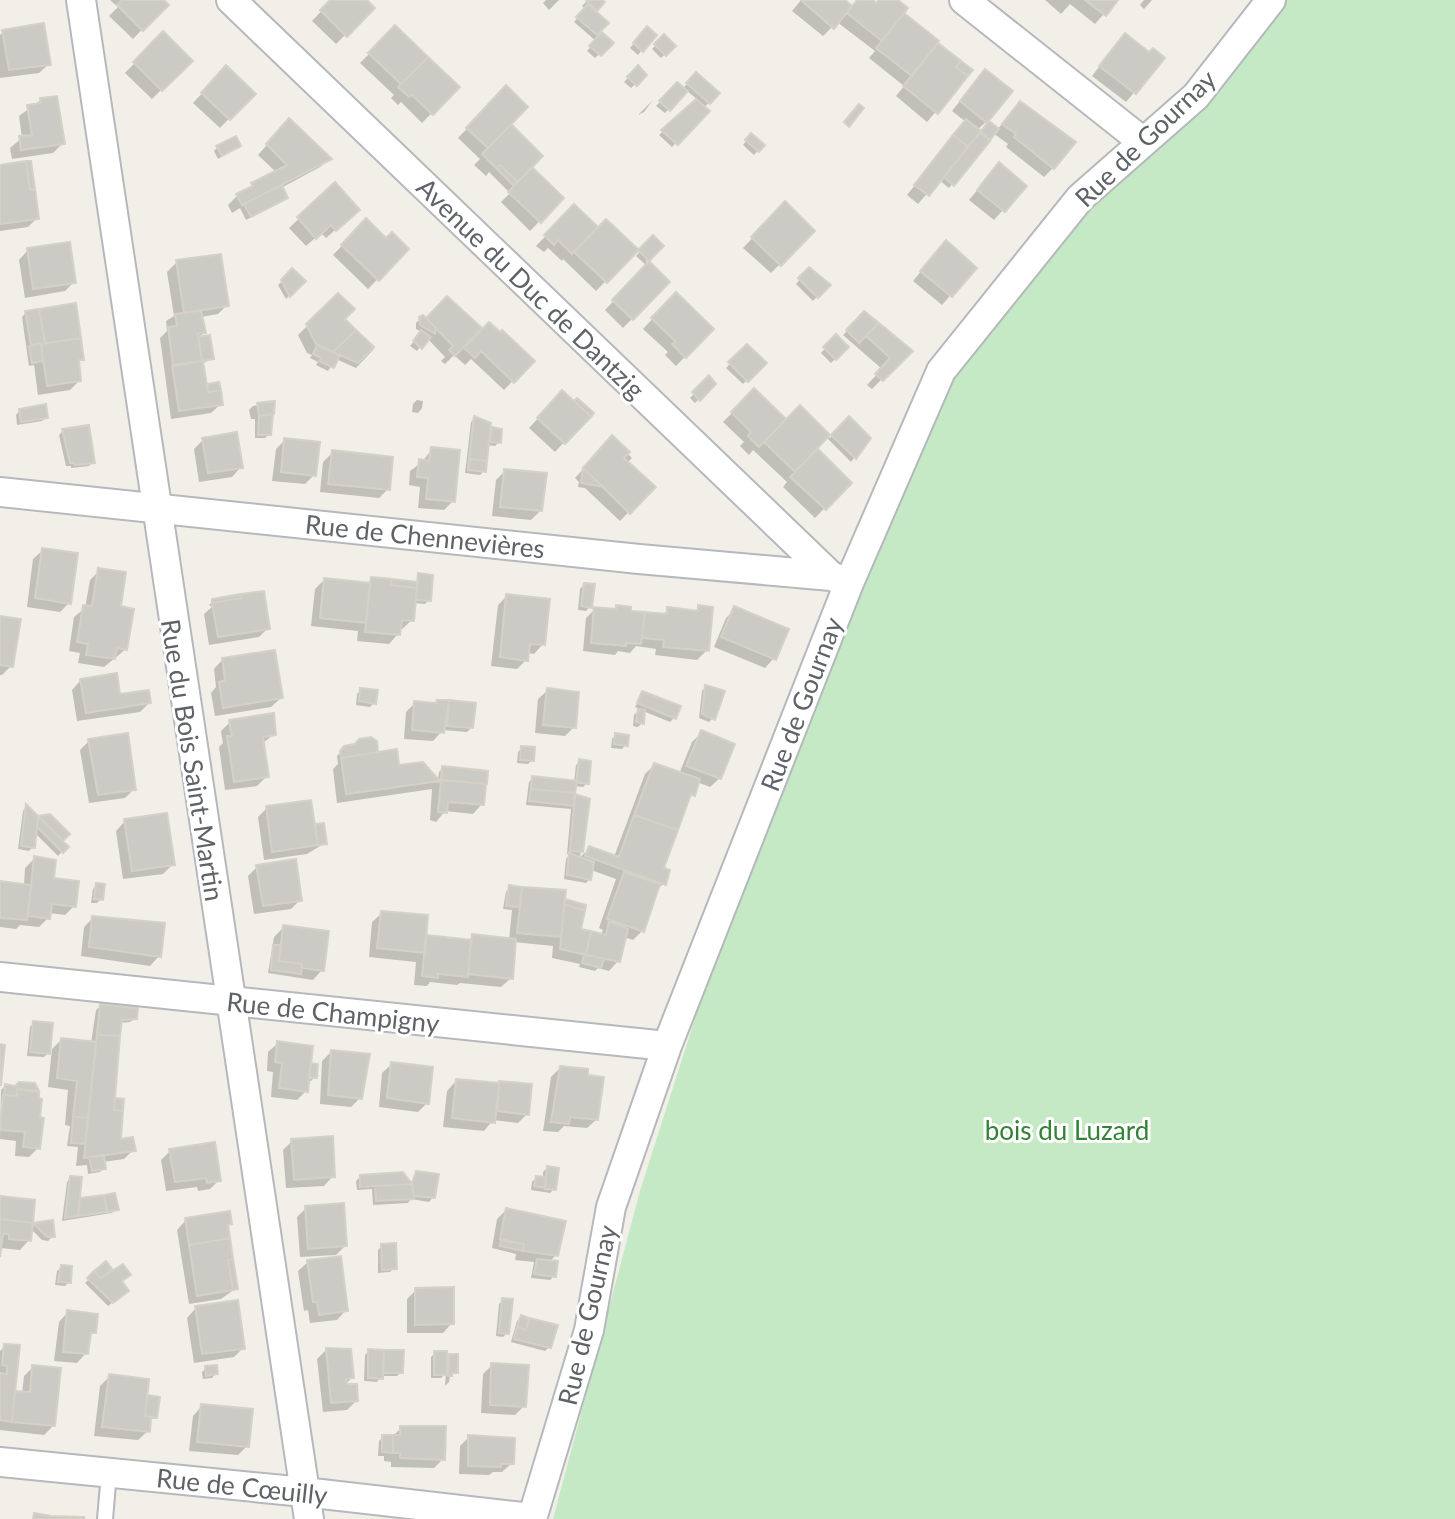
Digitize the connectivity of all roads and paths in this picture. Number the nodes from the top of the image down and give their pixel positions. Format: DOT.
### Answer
graph roads {
  1 [pos="81,0"];
  2 [pos="231,0"];
  3 [pos="964,0"];
  4 [pos="1271,0"];
  5 [pos="1142,141"];
  6 [pos="0,492"];
  7 [pos="155,508"];
  8 [pos="840,580"];
  9 [pos="0,977"];
  10 [pos="230,1001"];
  11 [pos="667,1046"];
  12 [pos="0,1462"];
  13 [pos="109,1473"];
  14 [pos="306,1506"];
  15 [pos="105,1519"];
  16 [pos="532,1519"];
  1 -- 7 [label="street, Rue du Bois Saint-Martin"];
  2 -- 8 [label="street, Avenue du Duc de Dantzig"];
  3 -- 5 [label="street"];
  4 -- 5 [label="street, Rue de Gournay"];
  5 -- 8 [label="street, Rue de Gournay"];
  6 -- 7 [label="street, Rue de Chennevières"];
  7 -- 8 [label="street, Rue de Chennevières"];
  7 -- 10 [label="street, Rue du Bois Saint-Martin"];
  8 -- 11 [label="street, Rue de Gournay"];
  9 -- 10 [label="street, Rue de Champigny"];
  10 -- 11 [label="street, Rue de Champigny"];
  10 -- 14 [label="street, Rue du Bois Saint-Martin"];
  11 -- 16 [label="street, Rue de Gournay"];
  12 -- 13 [label="street, Rue de Cœuilly"];
  13 -- 14 [label="street, Rue de Cœuilly"];
  13 -- 15 [label="lane"];
  14 -- 16 [label="street, Rue de Cœuilly"];
}
